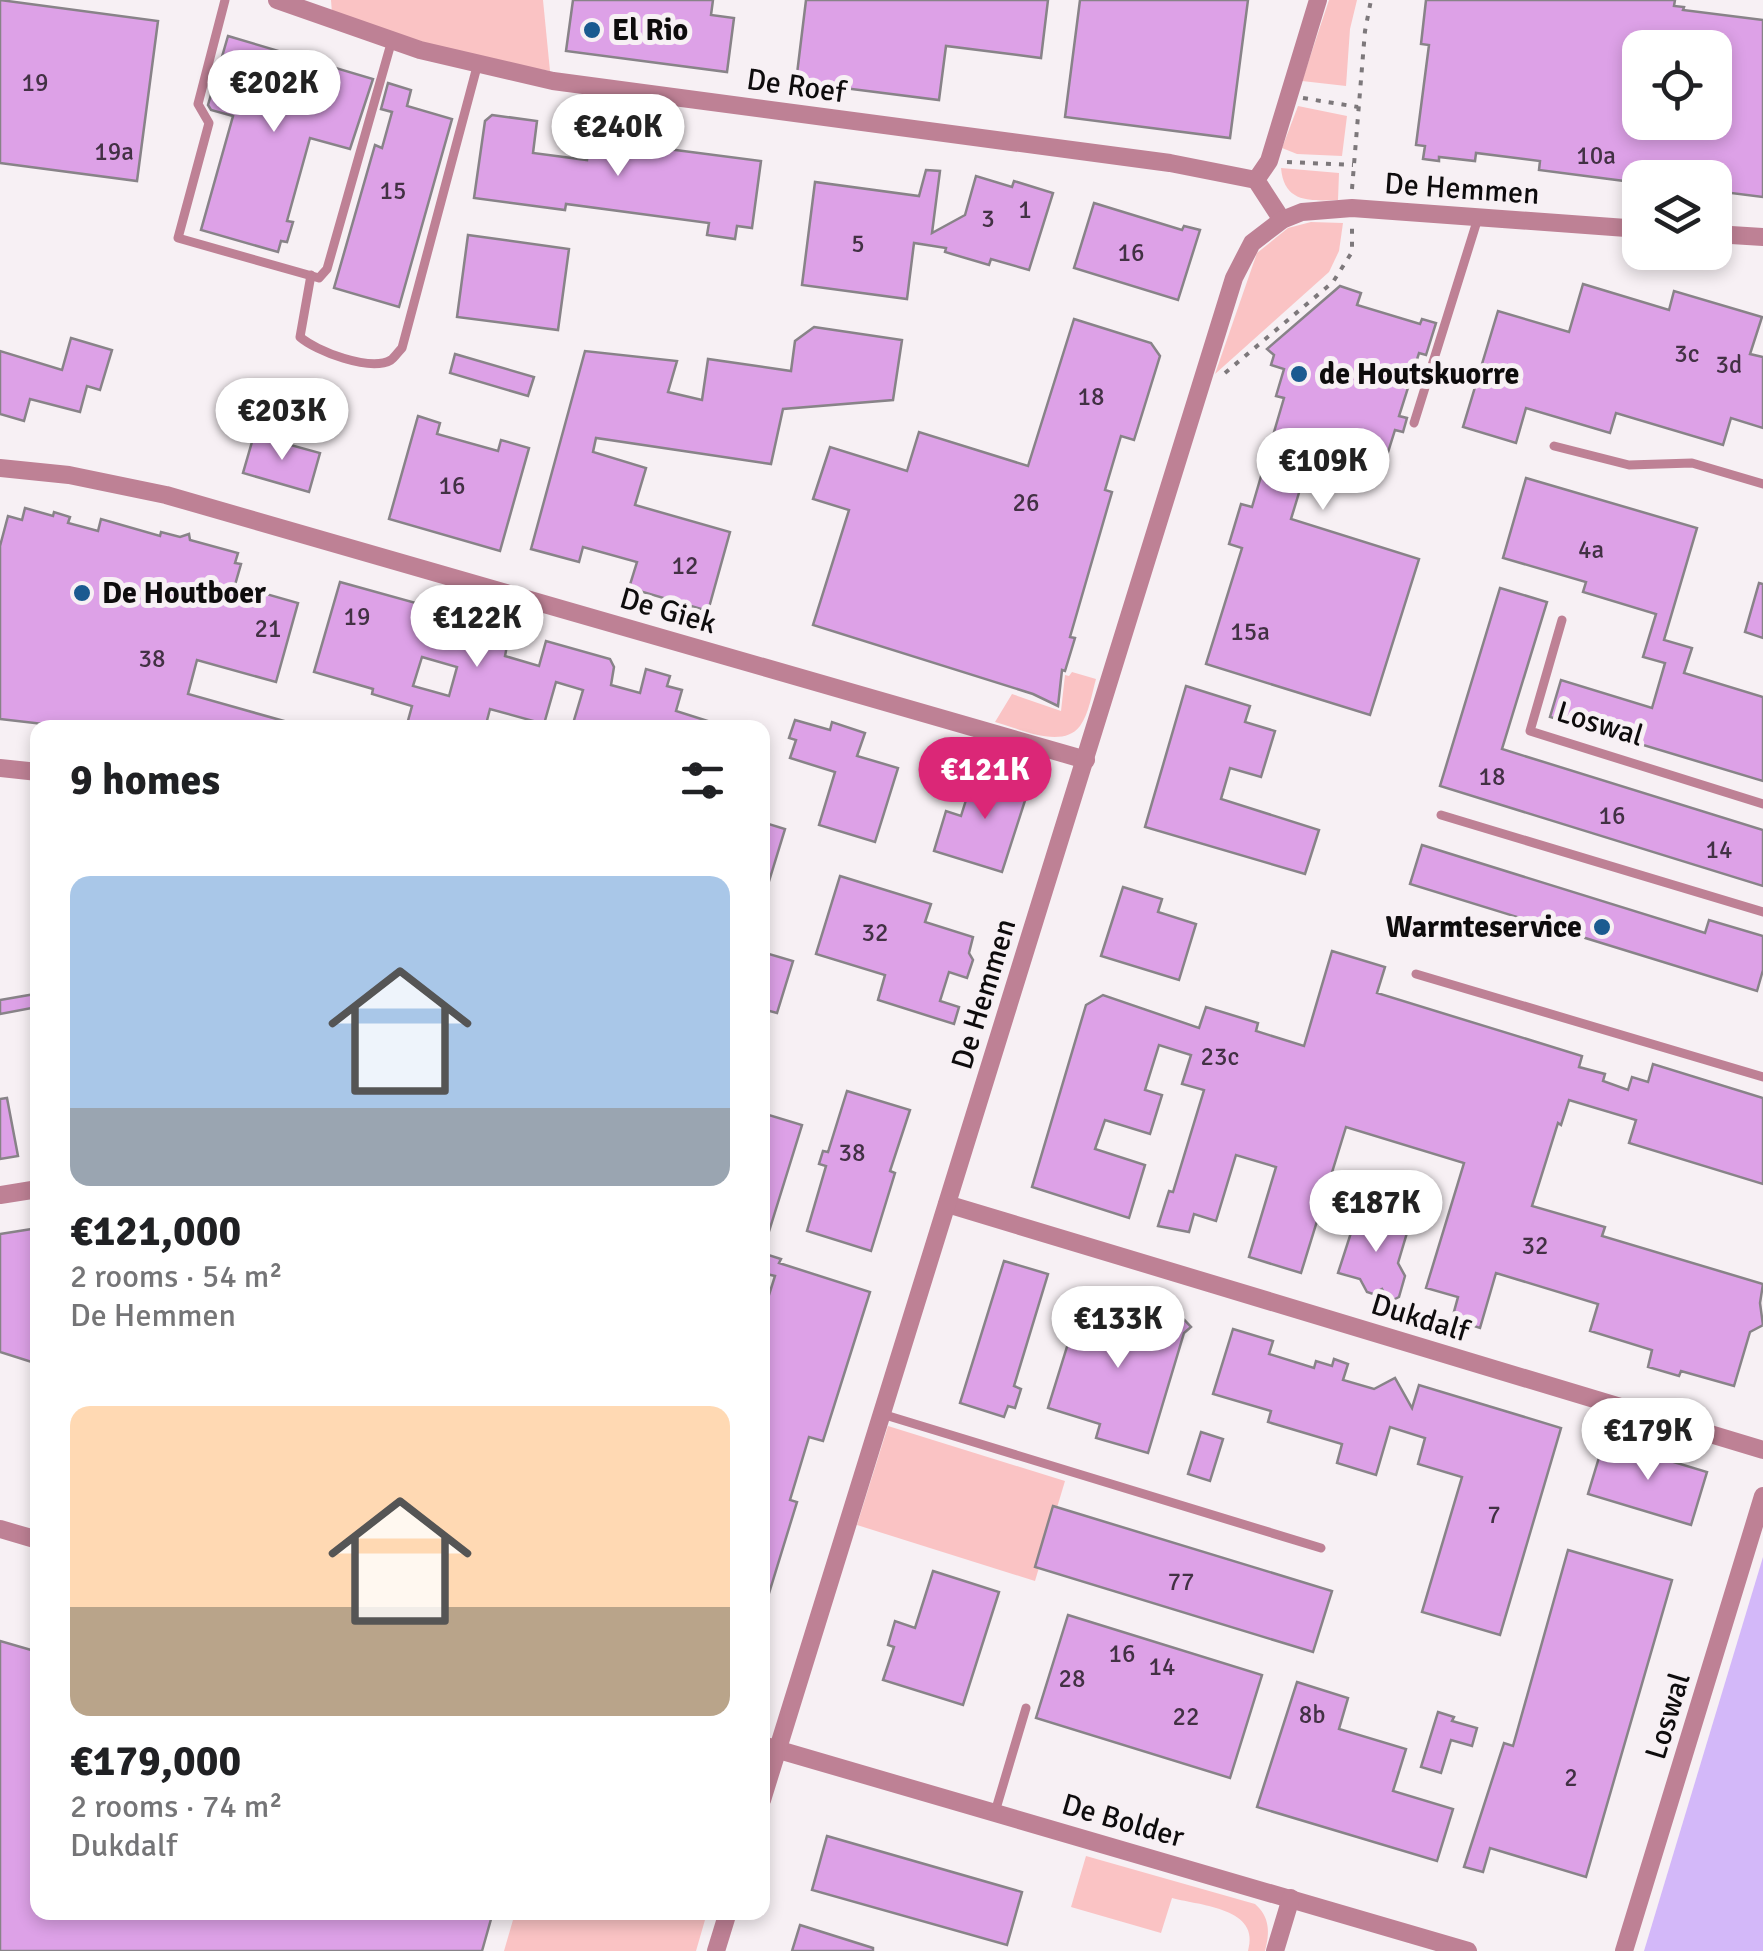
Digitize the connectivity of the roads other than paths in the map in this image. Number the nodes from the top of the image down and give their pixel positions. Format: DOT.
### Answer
graph roads {
  1 [pos="226,0"];
  2 [pos="277,0"];
  3 [pos="1318,0"];
  4 [pos="392,40"];
  5 [pos="478,64"];
  6 [pos="1256,180"];
  7 [pos="1478,218"];
  8 [pos="1282,220"];
  9 [pos="1622,228"];
  10 [pos="1732,235"];
  11 [pos="1763,238"];
  12 [pos="311,275"];
  13 [pos="1414,423"];
  14 [pos="1554,446"];
  15 [pos="0,468"];
  16 [pos="1763,484"];
  17 [pos="1562,620"];
  18 [pos="1086,760"];
  19 [pos="0,768"];
  20 [pos="30,771"];
  21 [pos="1763,804"];
  22 [pos="1441,815"];
  23 [pos="1763,912"];
  24 [pos="1416,974"];
  25 [pos="1763,1077"];
  26 [pos="30,1190"];
  27 [pos="0,1195"];
  28 [pos="947,1204"];
  29 [pos="882,1414"];
  30 [pos="1763,1450"];
  31 [pos="1763,1496"];
  32 [pos="0,1530"];
  33 [pos="30,1538"];
  34 [pos="1321,1548"];
  35 [pos="1026,1708"];
  36 [pos="770,1747"];
  37 [pos="994,1812"];
  38 [pos="1291,1898"];
  39 [pos="726,1920"];
  40 [pos="716,1951"];
  41 [pos="1275,1951"];
  42 [pos="1468,1951"];
  43 [pos="1624,1951"];
  1 -- 12 [label="lane"];
  2 -- 4 [label="street, De Roef"];
  3 -- 6 [label="street"];
  4 -- 5 [label="street, De Roef"];
  4 -- 12 [label="lane"];
  5 -- 6 [label="street, De Roef"];
  5 -- 12 [label="lane"];
  6 -- 8 [label="street"];
  7 -- 8 [label="street, De Hemmen"];
  7 -- 9 [label="street, De Hemmen"];
  7 -- 13 [label="lane"];
  8 -- 18 [label="street, De Hemmen"];
  10 -- 11 [label="street"];
  14 -- 16 [label="lane"];
  15 -- 18 [label="street, De Giek"];
  17 -- 21 [label="lane, Loswal"];
  18 -- 28 [label="street, De Hemmen"];
  19 -- 20 [label="street"];
  22 -- 23 [label="lane"];
  24 -- 25 [label="lane"];
  26 -- 27 [label="street"];
  28 -- 29 [label="street, De Hemmen"];
  28 -- 30 [label="street, Dukdalf"];
  29 -- 34 [label="lane"];
  29 -- 36 [label="street, De Hemmen"];
  31 -- 43 [label="street, Loswal"];
  32 -- 33 [label="street"];
  35 -- 37 [label="lane"];
  36 -- 37 [label="street, De Bolder"];
  37 -- 38 [label="street, De Bolder"];
  38 -- 41 [label="street"];
  38 -- 42 [label="street, De Bolder"];
  39 -- 40 [label="street"];
}
